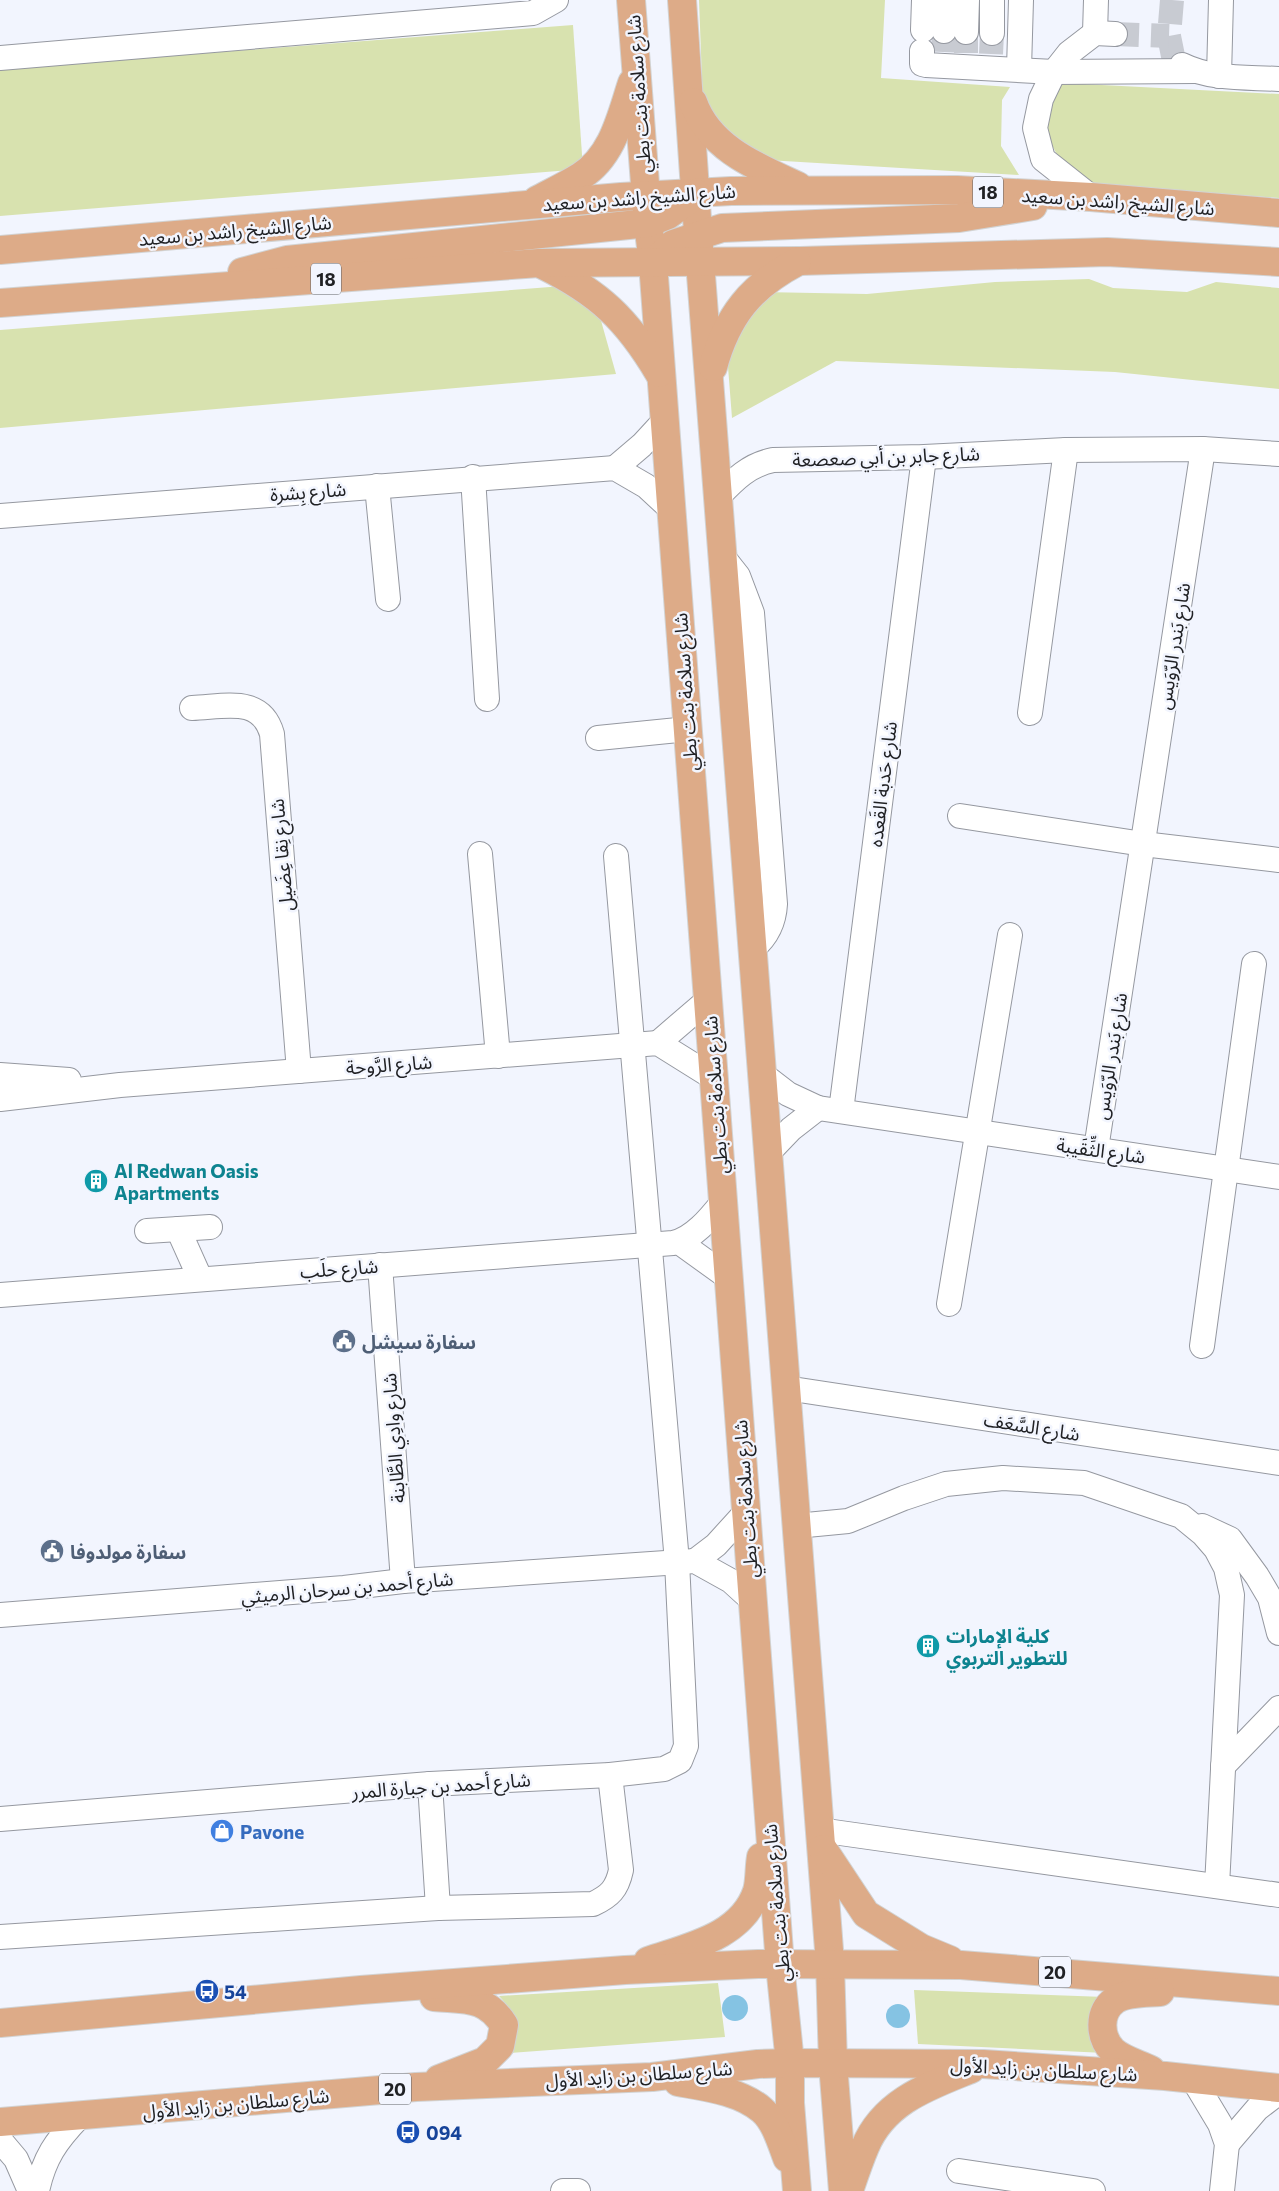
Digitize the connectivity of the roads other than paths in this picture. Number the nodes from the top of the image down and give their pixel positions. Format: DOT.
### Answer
graph roads {
  1 [pos="556,0"];
  2 [pos="631,0"];
  3 [pos="682,0"];
  4 [pos="924,0"];
  5 [pos="945,0"];
  6 [pos="967,0"];
  7 [pos="992,0"];
  8 [pos="1021,0"];
  9 [pos="1096,0"];
  10 [pos="1220,0"];
  11 [pos="946,48"];
  12 [pos="991,52"];
  13 [pos="0,58"];
  14 [pos="1174,60"];
  15 [pos="636,69"];
  16 [pos="1019,69"];
  17 [pos="1054,72"];
  18 [pos="1195,72"];
  19 [pos="1219,76"];
  20 [pos="1279,79"];
  21 [pos="689,90"];
  22 [pos="806,190"];
  23 [pos="697,194"];
  24 [pos="1091,196"];
  25 [pos="529,205"];
  26 [pos="647,209"];
  27 [pos="1279,213"];
  28 [pos="700,235"];
  29 [pos="0,250"];
  30 [pos="800,261"];
  31 [pos="700,262"];
  32 [pos="1279,262"];
  33 [pos="539,263"];
  34 [pos="653,263"];
  35 [pos="178,290"];
  36 [pos="0,303"];
  37 [pos="662,377"];
  38 [pos="709,383"];
  39 [pos="665,420"];
  40 [pos="1203,449"];
  41 [pos="1066,450"];
  42 [pos="1279,454"];
  43 [pos="924,456"];
  44 [pos="615,468"];
  45 [pos="473,477"];
  46 [pos="377,486"];
  47 [pos="718,497"];
  48 [pos="672,510"];
  49 [pos="0,516"];
  50 [pos="388,599"];
  51 [pos="487,699"];
  52 [pos="192,708"];
  53 [pos="1030,713"];
  54 [pos="688,729"];
  55 [pos="598,738"];
  56 [pos="960,816"];
  57 [pos="1142,844"];
  58 [pos="480,854"];
  59 [pos="616,856"];
  60 [pos="1279,860"];
  61 [pos="1010,935"];
  62 [pos="1254,964"];
  63 [pos="708,1000"];
  64 [pos="658,1044"];
  65 [pos="632,1046"];
  66 [pos="498,1056"];
  67 [pos="299,1071"];
  68 [pos="762,1074"];
  69 [pos="0,1075"];
  70 [pos="714,1078"];
  71 [pos="120,1085"];
  72 [pos="0,1099"];
  73 [pos="830,1110"];
  74 [pos="976,1132"];
  75 [pos="1096,1150"];
  76 [pos="768,1153"];
  77 [pos="1227,1169"];
  78 [pos="1279,1176"];
  79 [pos="722,1204"];
  80 [pos="210,1227"];
  81 [pos="178,1229"];
  82 [pos="147,1231"];
  83 [pos="679,1242"];
  84 [pos="650,1245"];
  85 [pos="380,1265"];
  86 [pos="200,1278"];
  87 [pos="728,1278"];
  88 [pos="0,1295"];
  89 [pos="949,1304"];
  90 [pos="1202,1346"];
  91 [pos="786,1388"];
  92 [pos="1279,1463"];
  93 [pos="746,1512"];
  94 [pos="1181,1516"];
  95 [pos="796,1526"];
  96 [pos="686,1561"];
  97 [pos="1228,1576"];
  98 [pos="1257,1576"];
  99 [pos="403,1581"];
  100 [pos="753,1601"];
  101 [pos="0,1615"];
  102 [pos="1279,1633"];
  103 [pos="1279,1708"];
  104 [pos="1223,1766"];
  105 [pos="610,1774"];
  106 [pos="430,1784"];
  107 [pos="768,1803"];
  108 [pos="0,1819"];
  109 [pos="820,1837"];
  110 [pos="1217,1886"];
  111 [pos="1279,1895"];
  112 [pos="438,1908"];
  113 [pos="0,1937"];
  114 [pos="830,1963"];
  115 [pos="780,1964"];
  116 [pos="961,1965"];
  117 [pos="625,1970"];
  118 [pos="1219,1985"];
  119 [pos="361,1990"];
  120 [pos="1279,1991"];
  121 [pos="0,2023"];
  122 [pos="790,2063"];
  123 [pos="833,2064"];
  124 [pos="983,2064"];
  125 [pos="1166,2076"];
  126 [pos="652,2077"];
  127 [pos="1193,2079"];
  128 [pos="416,2087"];
  129 [pos="1279,2088"];
  130 [pos="1279,2092"];
  131 [pos="79,2117"];
  132 [pos="0,2122"];
  133 [pos="0,2140"];
  134 [pos="1227,2144"];
  135 [pos="959,2171"];
  136 [pos="796,2187"];
  137 [pos="1082,2190"];
  138 [pos="30,2191"];
  139 [pos="37,2191"];
  140 [pos="563,2191"];
  141 [pos="578,2191"];
  142 [pos="844,2191"];
  143 [pos="849,2191"];
  144 [pos="1222,2191"];
  1 -- 13 [label="street"];
  2 -- 15 [label="main road, شارع سلامة بنت بطي"];
  3 -- 21 [label="main road"];
  4 -- 11 [label="street"];
  5 -- 11 [label="street"];
  6 -- 11 [label="street"];
  7 -- 12 [label="street"];
  8 -- 16 [label="street"];
  9 -- 17 [label="street"];
  10 -- 19 [label="street"];
  11 -- 12 [label="street"];
  12 -- 16 [label="street"];
  14 -- 18 [label="street"];
  15 -- 25 [label="main road"];
  15 -- 26 [label="main road, شارع سلامة بنت بطي"];
  16 -- 17 [label="street"];
  17 -- 18 [label="street"];
  17 -- 24 [label="street"];
  18 -- 19 [label="street"];
  19 -- 20 [label="street"];
  21 -- 22 [label="main road"];
  21 -- 23 [label="main road"];
  22 -- 23 [label="main road, شارع الشيخ راشد بن سعيد / 18"];
  22 -- 24 [label="main road, شارع الشيخ راشد بن سعيد / 18"];
  23 -- 26 [label="main road, شارع الشيخ راشد بن سعيد / 18"];
  23 -- 28 [label="main road"];
  24 -- 27 [label="main road, شارع الشيخ راشد بن سعيد / 18"];
  24 -- 28 [label="main road"];
  25 -- 26 [label="main road, شارع الشيخ راشد بن سعيد / 18"];
  25 -- 29 [label="main road, شارع الشيخ راشد بن سعيد / 18"];
  26 -- 34 [label="main road, شارع سلامة بنت بطي"];
  26 -- 35 [label="main road"];
  28 -- 31 [label="main road"];
  28 -- 34 [label="main road"];
  30 -- 31 [label="main road, 18"];
  30 -- 32 [label="main road, 18"];
  30 -- 38 [label="main road"];
  31 -- 34 [label="main road, 18"];
  31 -- 38 [label="main road"];
  33 -- 34 [label="main road, 18"];
  33 -- 35 [label="main road, 18"];
  33 -- 37 [label="main road"];
  34 -- 37 [label="main road, شارع سلامة بنت بطي"];
  35 -- 36 [label="main road, 18"];
  37 -- 39 [label="main road, شارع سلامة بنت بطي"];
  38 -- 47 [label="main road"];
  39 -- 44 [label="street"];
  39 -- 48 [label="main road, شارع سلامة بنت بطي"];
  40 -- 41 [label="street, شارع جابر بن أبي صعصعة"];
  40 -- 42 [label="street, شارع جابر بن أبي صعصعة"];
  40 -- 57 [label="street, شارع بَندر الرّوَيس"];
  41 -- 43 [label="street, شارع جابر بن أبي صعصعة"];
  41 -- 53 [label="street"];
  43 -- 47 [label="street, شارع جابر بن أبي صعصعة"];
  43 -- 73 [label="street, شارع حَدبة القَعده"];
  44 -- 45 [label="street, شارع بِشرة"];
  44 -- 48 [label="street"];
  45 -- 46 [label="street, شارع بِشرة"];
  45 -- 51 [label="street"];
  46 -- 49 [label="street, شارع بِشرة"];
  46 -- 50 [label="street"];
  47 -- 68 [label="main road"];
  48 -- 54 [label="main road, شارع سلامة بنت بطي"];
  52 -- 67 [label="street, شارع نِقا عِضَيل"];
  54 -- 55 [label="street"];
  54 -- 63 [label="main road, شارع سلامة بنت بطي"];
  56 -- 57 [label="street"];
  57 -- 60 [label="street"];
  57 -- 75 [label="street, شارع بَندر الرّوَيس"];
  58 -- 66 [label="street"];
  59 -- 65 [label="street, شارع أحمد بن جبارة المرر"];
  61 -- 74 [label="street"];
  62 -- 77 [label="street"];
  63 -- 64 [label="street"];
  63 -- 70 [label="main road, شارع سلامة بنت بطي"];
  64 -- 65 [label="street, شارع الرَّوحة"];
  64 -- 70 [label="street"];
  65 -- 66 [label="street, شارع الرَّوحة"];
  65 -- 84 [label="street, شارع أحمد بن جبارة المرر"];
  66 -- 67 [label="street, شارع الرَّوحة"];
  67 -- 71 [label="street, شارع الرَّوحة"];
  68 -- 73 [label="street, شارع الثِّقَيبة"];
  68 -- 76 [label="main road"];
  69 -- 71 [label="street, شارع الرَّوحة"];
  70 -- 79 [label="main road, شارع سلامة بنت بطي"];
  71 -- 72 [label="street, شارع الرَّوحة"];
  73 -- 74 [label="street, شارع الثِّقَيبة"];
  73 -- 76 [label="street"];
  74 -- 75 [label="street, شارع الثِّقَيبة"];
  74 -- 89 [label="street"];
  75 -- 77 [label="street, شارع الثِّقَيبة"];
  76 -- 91 [label="main road"];
  77 -- 78 [label="street, شارع الثِّقَيبة"];
  77 -- 90 [label="street"];
  79 -- 83 [label="street, شارع حلَب"];
  79 -- 87 [label="main road, شارع سلامة بنت بطي"];
  80 -- 81 [label="street"];
  81 -- 82 [label="street"];
  81 -- 86 [label="street"];
  83 -- 84 [label="street, شارع حلَب"];
  83 -- 87 [label="street"];
  84 -- 85 [label="street, شارع حلَب"];
  84 -- 96 [label="street, شارع أحمد بن جبارة المرر"];
  85 -- 86 [label="street, شارع حلَب"];
  85 -- 99 [label="street, شارع وادِي الطَّابنة"];
  86 -- 88 [label="street, شارع حلَب"];
  87 -- 93 [label="main road, شارع سلامة بنت بطي"];
  91 -- 92 [label="street, شارع السَّعَف"];
  91 -- 95 [label="main road"];
  93 -- 96 [label="street"];
  93 -- 100 [label="main road, شارع سلامة بنت بطي"];
  94 -- 95 [label="street"];
  94 -- 97 [label="street"];
  94 -- 98 [label="street"];
  95 -- 109 [label="main road"];
  96 -- 99 [label="street, شارع أحمد بن سرحان الرميثي"];
  96 -- 100 [label="street"];
  96 -- 105 [label="street, شارع أحمد بن جبارة المرر"];
  97 -- 98 [label="street"];
  97 -- 104 [label="street"];
  98 -- 102 [label="street"];
  99 -- 101 [label="street, شارع أحمد بن سرحان الرميثي"];
  100 -- 107 [label="main road, شارع سلامة بنت بطي"];
  103 -- 104 [label="street"];
  104 -- 110 [label="street"];
  105 -- 106 [label="street, شارع أحمد بن جبارة المرر"];
  105 -- 112 [label="street"];
  106 -- 108 [label="street, شارع أحمد بن جبارة المرر"];
  106 -- 112 [label="street"];
  107 -- 115 [label="main road, شارع سلامة بنت بطي"];
  107 -- 117 [label="main road"];
  109 -- 110 [label="street"];
  109 -- 114 [label="main road"];
  109 -- 116 [label="main road"];
  110 -- 111 [label="street"];
  112 -- 113 [label="street"];
  114 -- 115 [label="main road, 20"];
  114 -- 116 [label="main road, 20"];
  114 -- 123 [label="main road"];
  115 -- 117 [label="main road, 20"];
  115 -- 122 [label="main road, شارع سلامة بنت بطي"];
  116 -- 118 [label="main road, 20"];
  117 -- 119 [label="main road, 20"];
  118 -- 120 [label="main road, 20"];
  118 -- 125 [label="main road"];
  119 -- 121 [label="main road, 20"];
  119 -- 128 [label="main road"];
  122 -- 123 [label="main road, شارع سلطان بن زايد الأول / 20"];
  122 -- 126 [label="main road, شارع سلطان بن زايد الأول / 20"];
  122 -- 136 [label="main road, شارع سلامة بنت بطي"];
  123 -- 124 [label="main road, شارع سلطان بن زايد الأول / 20"];
  123 -- 142 [label="main road"];
  124 -- 125 [label="main road, شارع سلطان بن زايد الأول / 20"];
  124 -- 143 [label="main road"];
  125 -- 127 [label="main road, شارع سلطان بن زايد الأول / 20"];
  126 -- 128 [label="main road, شارع سلطان بن زايد الأول / 20"];
  126 -- 136 [label="main road"];
  127 -- 129 [label="main road, شارع سلطان بن زايد الأول / 20"];
  127 -- 134 [label="street"];
  128 -- 131 [label="main road, شارع سلطان بن زايد الأول / 20"];
  130 -- 134 [label="street"];
  131 -- 132 [label="main road, شارع سلطان بن زايد الأول / 20"];
  131 -- 139 [label="street"];
  133 -- 138 [label="street"];
  134 -- 144 [label="street"];
  135 -- 137 [label="street"];
  140 -- 141 [label="street"];
}
